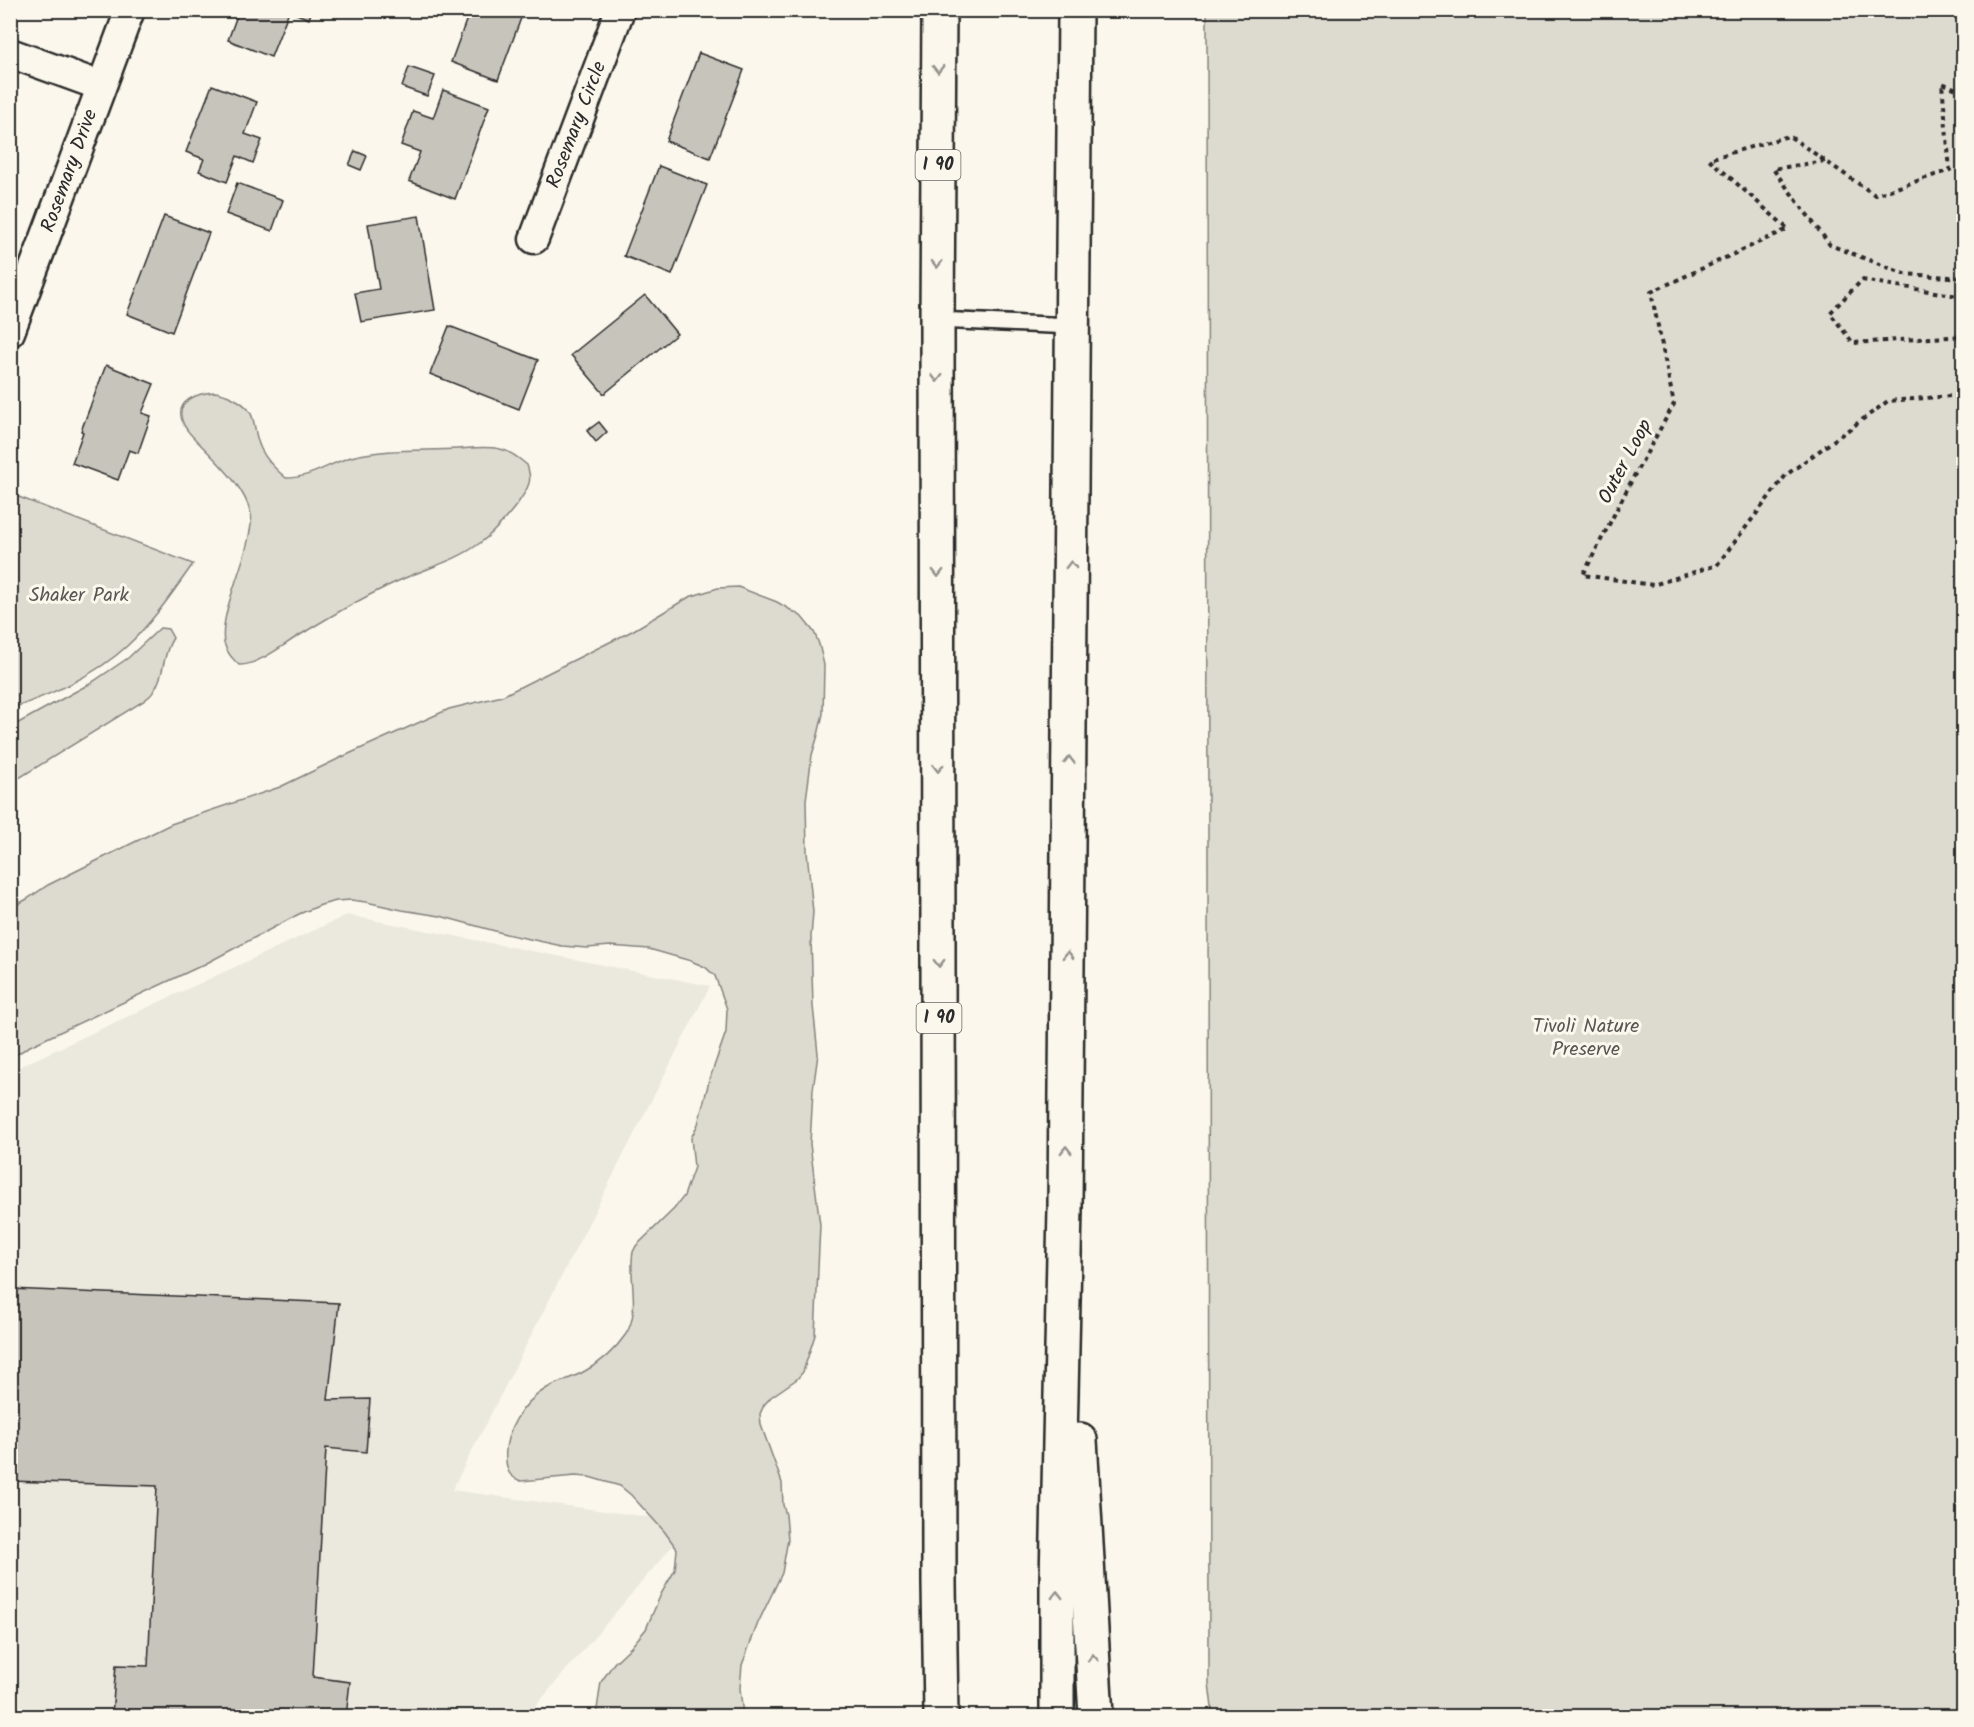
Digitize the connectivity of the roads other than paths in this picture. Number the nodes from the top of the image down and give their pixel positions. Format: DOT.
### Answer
graph roads {
  1 [pos="130,10"];
  2 [pos="620,10"];
  3 [pos="939,10"];
  4 [pos="1074,10"];
  5 [pos="10,53"];
  6 [pos="101,86"];
  7 [pos="534,239"];
  8 [pos="937,320"];
  9 [pos="1073,326"];
  10 [pos="10,332"];
  11 [pos="1065,1208"];
  12 [pos="941,1716"];
  13 [pos="1057,1716"];
  14 [pos="1096,1716"];
  1 -- 6 [label="street, Rosemary Drive"];
  2 -- 7 [label="street, Rosemary Circle"];
  3 -- 8 [label="highway, I 90, one-way"];
  4 -- 9 [label="highway"];
  5 -- 6 [label="street"];
  6 -- 10 [label="street, Rosemary Drive"];
  8 -- 9 [label="lane"];
  8 -- 12 [label="highway, I 90, one-way"];
  11 -- 9 [label="highway, one-way"];
  13 -- 11 [label="highway, one-way"];
  14 -- 11 [label="highway, one-way"];
}
